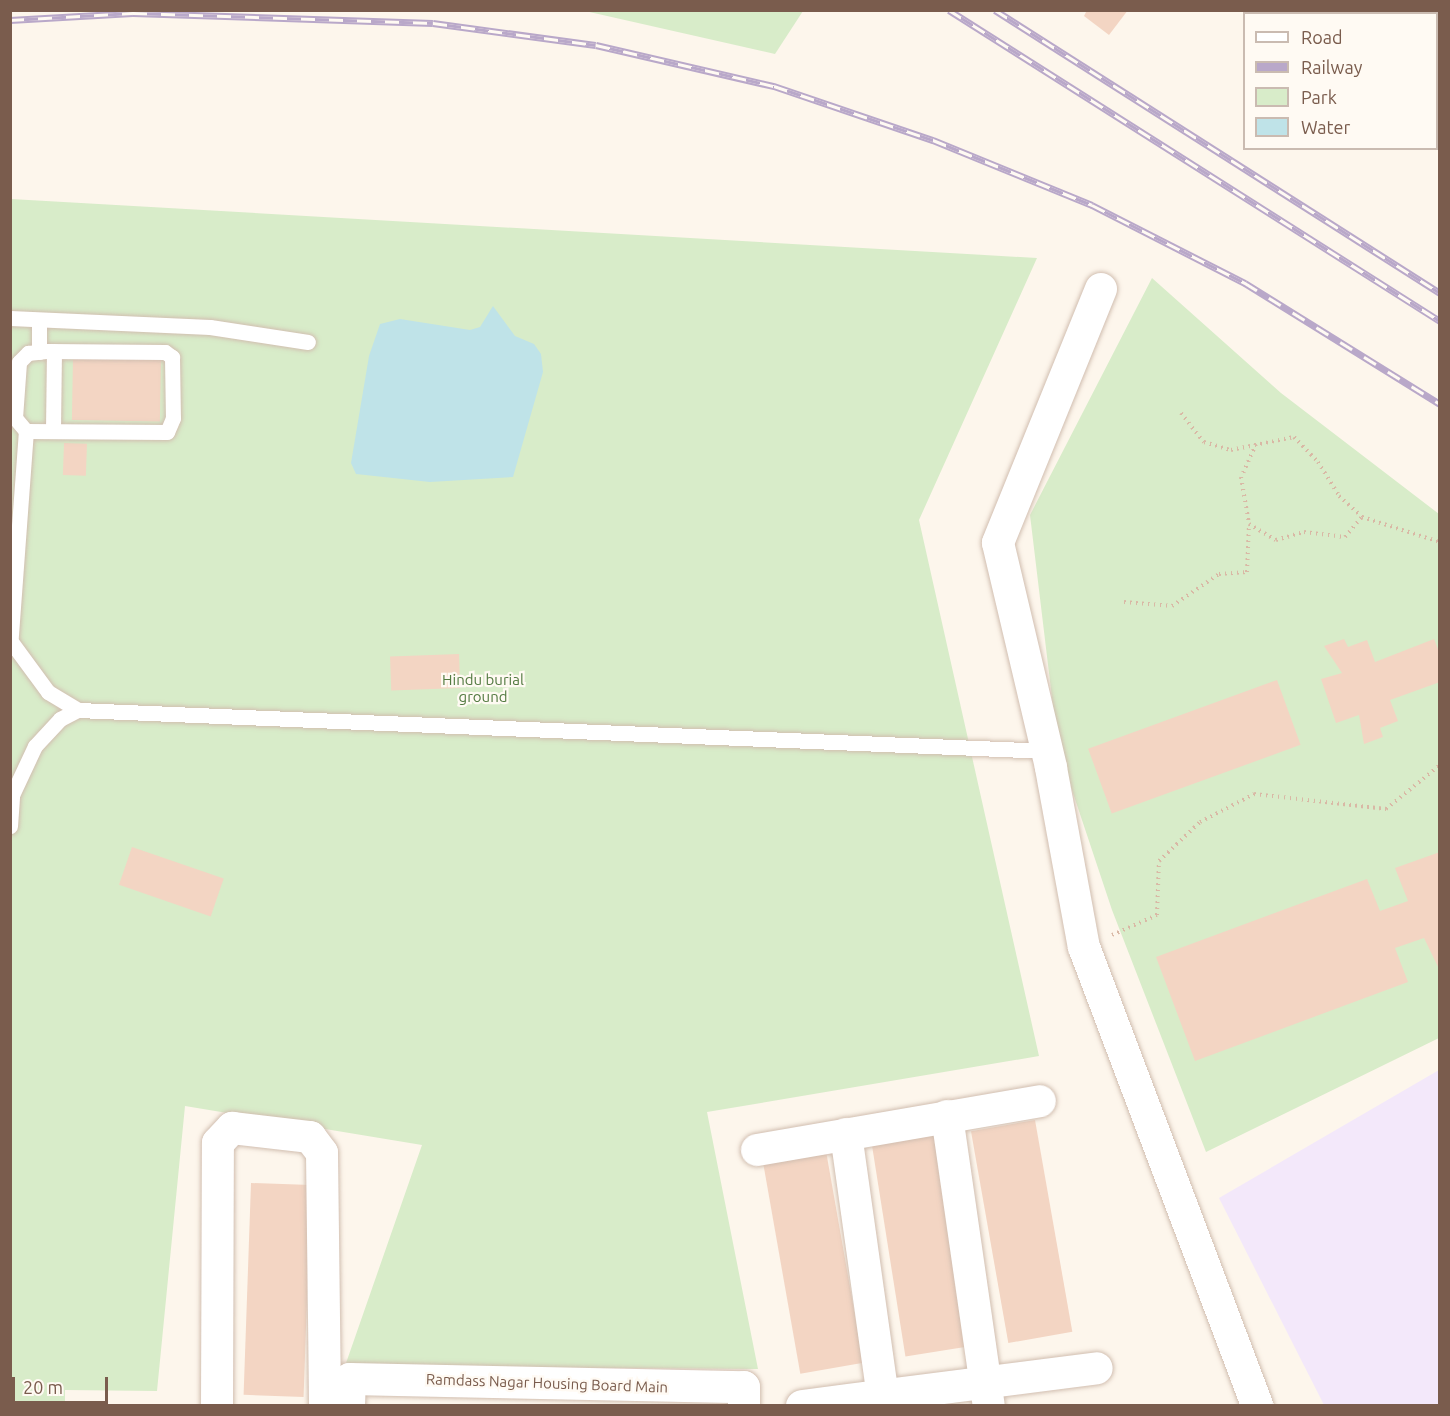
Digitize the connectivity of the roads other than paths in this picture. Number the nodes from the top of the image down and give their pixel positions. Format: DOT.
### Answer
graph roads {
  1 [pos="1101,289"];
  2 [pos="10,318"];
  3 [pos="39,320"];
  4 [pos="308,342"];
  5 [pos="46,351"];
  6 [pos="26,430"];
  7 [pos="53,431"];
  8 [pos="11,646"];
  9 [pos="78,710"];
  10 [pos="1047,751"];
  11 [pos="11,791"];
  12 [pos="10,826"];
  13 [pos="1040,1101"];
  14 [pos="947,1116"];
  15 [pos="846,1134"];
  16 [pos="757,1150"];
  17 [pos="1097,1368"];
  18 [pos="337,1392"];
  19 [pos="447,1393"];
  20 [pos="545,1394"];
  21 [pos="988,1395"];
  22 [pos="655,1396"];
  23 [pos="744,1396"];
  24 [pos="883,1397"];
  25 [pos="217,1406"];
  26 [pos="802,1406"];
  27 [pos="1257,1406"];
  1 -- 10 [label="street"];
  2 -- 3 [label="lane"];
  3 -- 4 [label="lane"];
  3 -- 5 [label="lane"];
  5 -- 6 [label="lane"];
  5 -- 7 [label="lane"];
  5 -- 7 [label="lane"];
  6 -- 7 [label="lane"];
  6 -- 8 [label="lane"];
  8 -- 9 [label="lane"];
  9 -- 10 [label="lane"];
  9 -- 11 [label="lane"];
  10 -- 27 [label="street"];
  11 -- 12 [label="lane"];
  13 -- 14 [label="street"];
  14 -- 15 [label="street"];
  14 -- 21 [label="street"];
  15 -- 16 [label="street"];
  15 -- 24 [label="street"];
  17 -- 21 [label="street"];
  18 -- 19 [label="street, Ramdass Nagar Housing Board Main"];
  18 -- 25 [label="street"];
  19 -- 20 [label="street, Ramdass Nagar Housing Board Main"];
  20 -- 22 [label="street, Ramdass Nagar Housing Board Main"];
  21 -- 24 [label="street"];
  22 -- 23 [label="street, Ramdass Nagar Housing Board Main"];
  24 -- 26 [label="street"];
}
